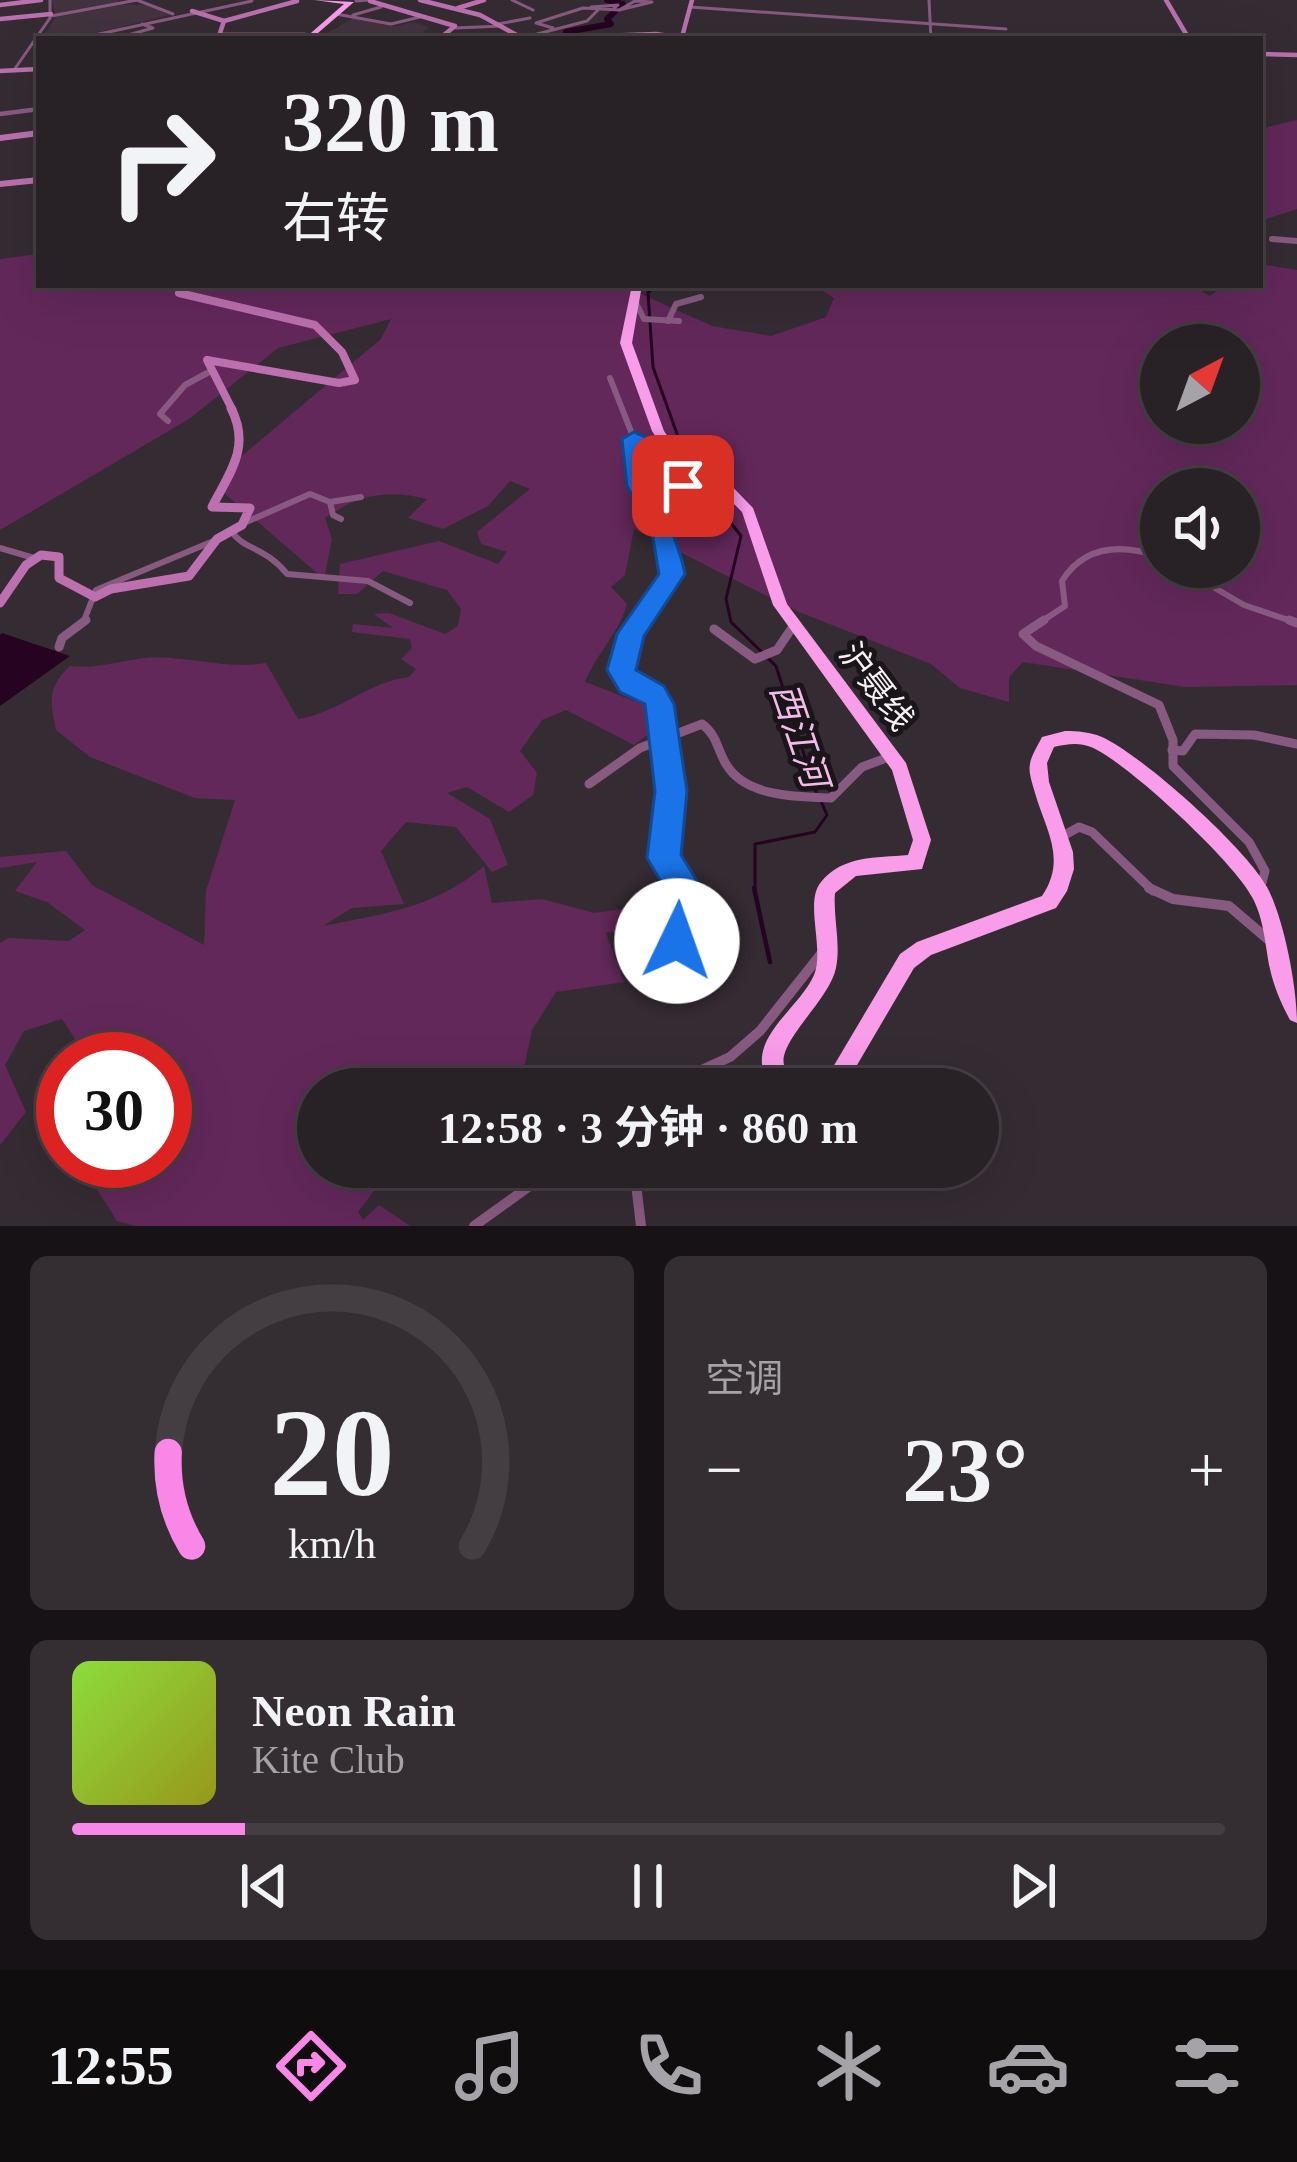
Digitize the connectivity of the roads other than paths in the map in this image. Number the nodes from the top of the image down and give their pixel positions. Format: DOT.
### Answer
graph roads {
  1 [pos="41,0"];
  2 [pos="50,0"];
  3 [pos="96,0"];
  4 [pos="136,0"];
  5 [pos="251,0"];
  6 [pos="301,0"];
  7 [pos="317,0"];
  8 [pos="369,0"];
  9 [pos="420,0"];
  10 [pos="484,0"];
  11 [pos="512,0"];
  12 [pos="929,0"];
  13 [pos="1164,0"];
  14 [pos="4,3"];
  15 [pos="691,4"];
  16 [pos="347,5"];
  17 [pos="103,6"];
  18 [pos="384,6"];
  19 [pos="273,8"];
  20 [pos="594,8"];
  21 [pos="456,9"];
  22 [pos="192,10"];
  23 [pos="533,10"];
  24 [pos="615,10"];
  25 [pos="362,12"];
  26 [pos="570,12"];
  27 [pos="562,14"];
  28 [pos="51,15"];
  29 [pos="174,15"];
  30 [pos="352,16"];
  31 [pos="426,16"];
  32 [pos="554,16"];
  33 [pos="530,17"];
  34 [pos="0,19"];
  35 [pos="586,20"];
  36 [pos="224,21"];
  37 [pos="141,23"];
  38 [pos="931,24"];
  39 [pos="500,25"];
  40 [pos="455,28"];
  41 [pos="553,28"];
  42 [pos="1006,29"];
  43 [pos="39,36"];
  44 [pos="88,36"];
  45 [pos="124,36"];
  46 [pos="219,36"];
  47 [pos="305,36"];
  48 [pos="443,36"];
  49 [pos="516,36"];
  50 [pos="529,36"];
  51 [pos="684,36"];
  52 [pos="931,36"];
  53 [pos="1184,36"];
  54 [pos="36,42"];
  55 [pos="26,53"];
  56 [pos="36,53"];
  57 [pos="1263,54"];
  58 [pos="1297,55"];
  59 [pos="36,69"];
  60 [pos="14,70"];
  61 [pos="0,71"];
  62 [pos="36,109"];
  63 [pos="0,114"];
  64 [pos="36,133"];
  65 [pos="0,138"];
  66 [pos="36,179"];
  67 [pos="0,183"];
  68 [pos="1272,239"];
  69 [pos="1297,241"];
  70 [pos="181,288"];
  71 [pos="636,288"];
  72 [pos="701,297"];
  73 [pos="634,300"];
  74 [pos="668,321"];
  75 [pos="679,321"];
  76 [pos="208,372"];
  77 [pos="610,378"];
  78 [pos="168,421"];
  79 [pos="634,439"];
  80 [pos="678,460"];
  81 [pos="706,494"];
  82 [pos="361,497"];
  83 [pos="330,502"];
  84 [pos="341,519"];
  85 [pos="243,523"];
  86 [pos="232,532"];
  87 [pos="217,539"];
  88 [pos="0,548"];
  89 [pos="1140,554"];
  90 [pos="34,558"];
  91 [pos="1216,588"];
  92 [pos="89,597"];
  93 [pos="0,603"];
  94 [pos="410,603"];
  95 [pos="1297,623"];
  96 [pos="794,625"];
  97 [pos="714,629"];
  98 [pos="59,647"];
  99 [pos="663,741"];
  100 [pos="1297,744"];
  101 [pos="1172,750"];
  102 [pos="893,756"];
  103 [pos="589,784"];
  104 [pos="1060,839"];
  105 [pos="1258,889"];
  106 [pos="1272,943"];
  107 [pos="826,948"];
  108 [pos="670,954"];
  109 [pos="1297,1013"];
  110 [pos="706,1068"];
  111 [pos="776,1068"];
  112 [pos="843,1068"];
  113 [pos="520,1188"];
  114 [pos="636,1188"];
  115 [pos="473,1226"];
  116 [pos="641,1226"];
  1 -- 14 [label="street"];
  2 -- 28 [label="street"];
  3 -- 17 [label="street"];
  4 -- 17 [label="street"];
  4 -- 29 [label="street"];
  5 -- 19 [label="street"];
  5 -- 22 [label="street"];
  6 -- 19 [label="street"];
  7 -- 16 [label="highway"];
  8 -- 16 [label="street"];
  8 -- 18 [label="street"];
  9 -- 21 [label="street"];
  10 -- 21 [label="street"];
  11 -- 23 [label="street"];
  12 -- 38 [label="street"];
  13 -- 53 [label="street"];
  15 -- 38 [label="street"];
  15 -- 51 [label="street"];
  16 -- 25 [label="street"];
  16 -- 30 [label="street"];
  16 -- 47 [label="highway"];
  17 -- 28 [label="street"];
  18 -- 25 [label="street"];
  18 -- 31 [label="street"];
  19 -- 36 [label="street"];
  20 -- 24 [label="street"];
  20 -- 26 [label="street"];
  20 -- 35 [label="street"];
  21 -- 31 [label="street"];
  21 -- 39 [label="street"];
  22 -- 29 [label="street"];
  22 -- 36 [label="street"];
  25 -- 30 [label="street"];
  26 -- 27 [label="street"];
  26 -- 35 [label="street"];
  27 -- 32 [label="street"];
  27 -- 35 [label="street"];
  28 -- 34 [label="street"];
  28 -- 43 [label="street"];
  29 -- 37 [label="street"];
  30 -- 31 [label="street"];
  31 -- 40 [label="street"];
  32 -- 35 [label="street"];
  32 -- 41 [label="street"];
  33 -- 39 [label="street"];
  35 -- 41 [label="street"];
  36 -- 46 [label="street"];
  37 -- 44 [label="street"];
  37 -- 45 [label="street"];
  38 -- 42 [label="street"];
  38 -- 52 [label="street"];
  39 -- 40 [label="street"];
  39 -- 49 [label="street"];
  40 -- 48 [label="street"];
  41 -- 50 [label="street"];
  54 -- 55 [label="street"];
  55 -- 56 [label="street"];
  55 -- 60 [label="street"];
  57 -- 58 [label="street"];
  59 -- 60 [label="street"];
  60 -- 61 [label="street"];
  62 -- 63 [label="street"];
  64 -- 65 [label="street"];
  66 -- 67 [label="street"];
  68 -- 69 [label="street"];
  70 -- 76 [label="street"];
  71 -- 73 [label="highway, 沪聂线"];
  72 -- 74 [label="street"];
  73 -- 74 [label="street"];
  73 -- 80 [label="highway, 沪聂线"];
  74 -- 75 [label="street"];
  76 -- 78 [label="street"];
  76 -- 85 [label="street"];
  77 -- 79 [label="street"];
  79 -- 80 [label="street"];
  79 -- 99 [label="street"];
  80 -- 81 [label="street"];
  80 -- 96 [label="highway, 沪聂线"];
  82 -- 83 [label="street"];
  83 -- 84 [label="street"];
  83 -- 85 [label="street"];
  85 -- 86 [label="street"];
  86 -- 87 [label="street"];
  86 -- 94 [label="street"];
  87 -- 92 [label="street"];
  87 -- 92 [label="street"];
  88 -- 90 [label="street"];
  89 -- 101 [label="street"];
  90 -- 92 [label="street"];
  90 -- 93 [label="street"];
  91 -- 95 [label="street"];
  92 -- 98 [label="street"];
  96 -- 97 [label="street"];
  96 -- 102 [label="highway, 沪聂线"];
  99 -- 102 [label="street"];
  99 -- 103 [label="street"];
  99 -- 108 [label="street"];
  100 -- 101 [label="street"];
  101 -- 105 [label="street"];
  102 -- 107 [label="highway, 沪聂线"];
  104 -- 105 [label="highway"];
  104 -- 106 [label="street"];
  104 -- 112 [label="highway"];
  105 -- 106 [label="highway"];
  106 -- 109 [label="highway"];
  107 -- 110 [label="street"];
  107 -- 111 [label="highway, 沪聂线"];
  113 -- 115 [label="street"];
  114 -- 116 [label="street"];
}
